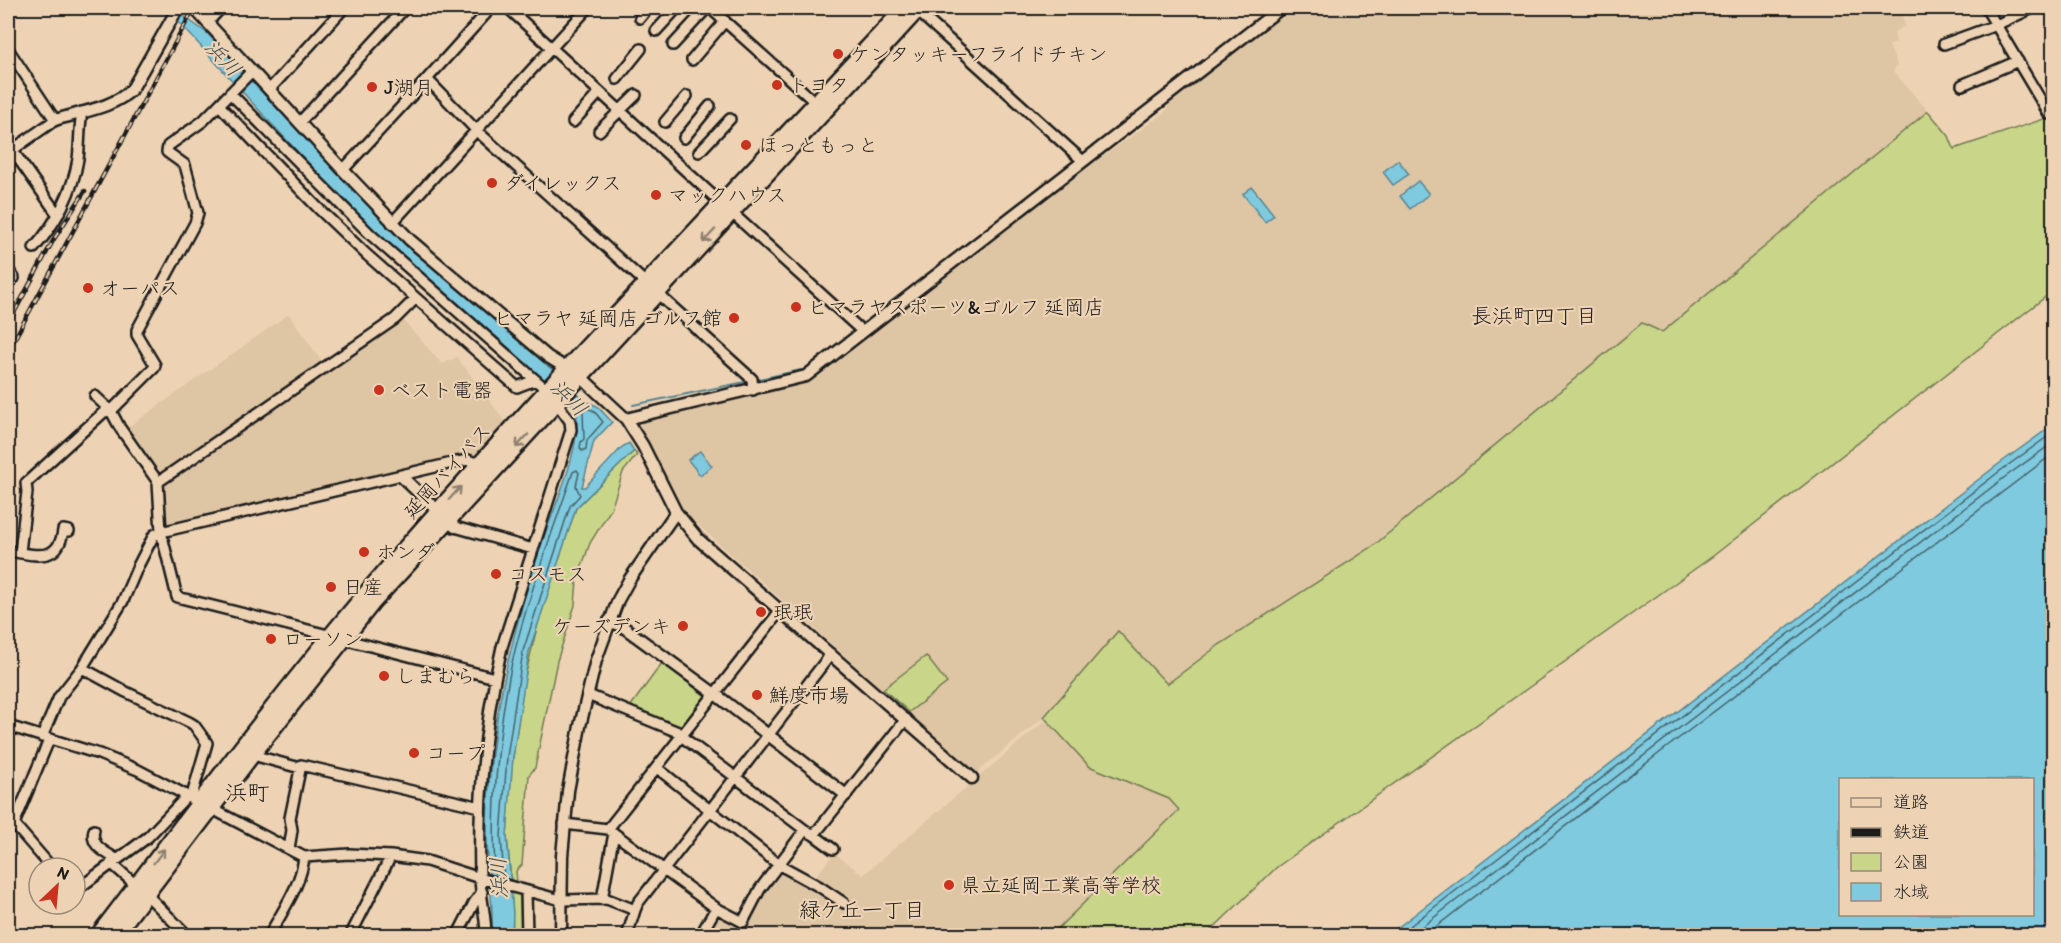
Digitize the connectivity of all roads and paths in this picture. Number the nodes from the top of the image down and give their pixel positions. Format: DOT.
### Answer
graph roads {
  1 [pos="178,8"];
  2 [pos="194,8"];
  3 [pos="220,8"];
  4 [pos="344,8"];
  5 [pos="405,8"];
  6 [pos="491,8"];
  7 [pos="508,8"];
  8 [pos="586,8"];
  9 [pos="648,8"];
  10 [pos="677,8"];
  11 [pos="708,8"];
  12 [pos="914,8"];
  13 [pos="1281,8"];
  14 [pos="1986,8"];
  15 [pos="2033,8"];
  16 [pos="640,18"];
  17 [pos="725,21"];
  18 [pos="208,22"];
  19 [pos="1996,25"];
  20 [pos="656,31"];
  21 [pos="1944,44"];
  22 [pos="674,45"];
  23 [pos="552,48"];
  24 [pos="8,49"];
  25 [pos="641,49"];
  26 [pos="692,60"];
  27 [pos="2018,61"];
  28 [pos="250,73"];
  29 [pos="427,79"];
  30 [pos="617,79"];
  31 [pos="1962,85"];
  32 [pos="269,90"];
  33 [pos="232,91"];
  34 [pos="600,92"];
  35 [pos="636,95"];
  36 [pos="687,96"];
  37 [pos="816,103"];
  38 [pos="219,105"];
  39 [pos="710,105"];
  40 [pos="620,110"];
  41 [pos="82,112"];
  42 [pos="2054,112"];
  43 [pos="729,119"];
  44 [pos="55,120"];
  45 [pos="300,122"];
  46 [pos="573,122"];
  47 [pos="608,122"];
  48 [pos="665,122"];
  49 [pos="616,130"];
  50 [pos="477,131"];
  51 [pos="599,131"];
  52 [pos="684,138"];
  53 [pos="9,149"];
  54 [pos="699,152"];
  55 [pos="1083,161"];
  56 [pos="343,170"];
  57 [pos="727,208"];
  58 [pos="58,215"];
  59 [pos="392,223"];
  60 [pos="34,248"];
  61 [pos="8,270"];
  62 [pos="14,278"];
  63 [pos="652,289"];
  64 [pos="416,298"];
  65 [pos="863,332"];
  66 [pos="571,377"];
  67 [pos="536,380"];
  68 [pos="753,390"];
  69 [pos="554,395"];
  70 [pos="95,396"];
  71 [pos="111,411"];
  72 [pos="626,419"];
  73 [pos="480,465"];
  74 [pos="401,476"];
  75 [pos="158,482"];
  76 [pos="676,512"];
  77 [pos="447,520"];
  78 [pos="69,531"];
  79 [pos="160,532"];
  80 [pos="533,549"];
  81 [pos="8,551"];
  82 [pos="20,552"];
  83 [pos="780,611"];
  84 [pos="609,621"];
  85 [pos="337,637"];
  86 [pos="831,654"];
  87 [pos="82,668"];
  88 [pos="495,678"];
  89 [pos="588,695"];
  90 [pos="715,695"];
  91 [pos="906,719"];
  92 [pos="8,726"];
  93 [pos="683,735"];
  94 [pos="769,735"];
  95 [pos="46,738"];
  96 [pos="254,752"];
  97 [pos="300,768"];
  98 [pos="657,768"];
  99 [pos="736,778"];
  100 [pos="972,778"];
  101 [pos="846,795"];
  102 [pos="197,802"];
  103 [pos="480,807"];
  104 [pos="709,810"];
  105 [pos="564,824"];
  106 [pos="11,827"];
  107 [pos="94,830"];
  108 [pos="611,831"];
  109 [pos="809,832"];
  110 [pos="289,849"];
  111 [pos="833,849"];
  112 [pos="40,856"];
  113 [pos="304,856"];
  114 [pos="391,856"];
  115 [pos="113,861"];
  116 [pos="778,864"];
  117 [pos="664,869"];
  118 [pos="482,879"];
  119 [pos="87,882"];
  120 [pos="141,890"];
  121 [pos="522,890"];
  122 [pos="482,892"];
  123 [pos="602,899"];
  124 [pos="561,900"];
  125 [pos="844,903"];
  126 [pos="716,908"];
  127 [pos="635,910"];
  128 [pos="98,936"];
  129 [pos="114,936"];
  130 [pos="188,936"];
  131 [pos="268,936"];
  132 [pos="350,936"];
  133 [pos="456,936"];
  134 [pos="486,936"];
  135 [pos="527,936"];
  136 [pos="561,936"];
  137 [pos="627,936"];
  138 [pos="700,936"];
  1 -- 41 [label="street"];
  2 -- 18 [label="street"];
  3 -- 18 [label="street"];
  4 -- 32 [label="street"];
  5 -- 45 [label="street"];
  6 -- 29 [label="street"];
  7 -- 23 [label="street"];
  8 -- 23 [label="street"];
  9 -- 16 [label="street"];
  10 -- 20 [label="street"];
  11 -- 17 [label="street"];
  11 -- 22 [label="street"];
  12 -- 37 [label="highway, 延岡バイパス"];
  12 -- 55 [label="street"];
  12 -- 57 [label="highway, 延岡バイパス"];
  13 -- 55 [label="street"];
  14 -- 19 [label="street"];
  15 -- 19 [label="street"];
  17 -- 26 [label="street"];
  17 -- 37 [label="street"];
  18 -- 28 [label="street"];
  19 -- 21 [label="street"];
  19 -- 27 [label="street"];
  23 -- 34 [label="street"];
  23 -- 50 [label="street"];
  24 -- 44 [label="street"];
  25 -- 30 [label="street"];
  27 -- 31 [label="street"];
  27 -- 42 [label="street"];
  28 -- 32 [label="street"];
  28 -- 33 [label="street"];
  29 -- 50 [label="street"];
  29 -- 56 [label="street"];
  32 -- 45 [label="street"];
  33 -- 38 [label="street"];
  33 -- 67 [label="street"];
  34 -- 40 [label="street"];
  34 -- 46 [label="street"];
  35 -- 40 [label="street"];
  36 -- 48 [label="street"];
  37 -- 57 [label="highway, 延岡バイパス"];
  38 -- 64 [label="street"];
  38 -- 71 [label="street"];
  39 -- 52 [label="street"];
  40 -- 47 [label="street"];
  40 -- 57 [label="street"];
  41 -- 44 [label="street"];
  41 -- 58 [label="street"];
  43 -- 54 [label="street"];
  44 -- 53 [label="street"];
  45 -- 56 [label="street"];
  47 -- 49 [label="street"];
  47 -- 51 [label="street"];
  50 -- 59 [label="street"];
  50 -- 63 [label="street"];
  53 -- 58 [label="street"];
  55 -- 65 [label="street"];
  56 -- 59 [label="street"];
  57 -- 63 [label="highway, 延岡バイパス"];
  57 -- 65 [label="street"];
  58 -- 60 [label="street"];
  59 -- 66 [label="street"];
  61 -- 62 [label="street"];
  63 -- 66 [label="highway, 延岡バイパス"];
  63 -- 68 [label="street"];
  64 -- 67 [label="street"];
  64 -- 75 [label="street"];
  65 -- 68 [label="street"];
  66 -- 69 [label="highway, 延岡バイパス"];
  66 -- 72 [label="street"];
  67 -- 69 [label="street"];
  68 -- 72 [label="street"];
  69 -- 73 [label="highway, 延岡バイパス"];
  69 -- 77 [label="highway, 延岡バイパス, one-way"];
  69 -- 80 [label="street"];
  70 -- 71 [label="street"];
  71 -- 75 [label="street"];
  71 -- 82 [label="street"];
  72 -- 76 [label="street"];
  73 -- 74 [label="street"];
  77 -- 73 [label="highway, 延岡バイパス, one-way"];
  74 -- 77 [label="street"];
  74 -- 79 [label="street"];
  75 -- 79 [label="street"];
  76 -- 83 [label="street"];
  76 -- 84 [label="street"];
  77 -- 80 [label="street"];
  77 -- 85 [label="highway, 延岡バイパス"];
  78 -- 82 [label="street"];
  79 -- 85 [label="street"];
  79 -- 87 [label="street"];
  80 -- 88 [label="street"];
  81 -- 82 [label="street"];
  83 -- 86 [label="street"];
  83 -- 90 [label="street"];
  84 -- 89 [label="street"];
  84 -- 90 [label="street"];
  85 -- 88 [label="street"];
  85 -- 96 [label="highway, 延岡バイパス"];
  85 -- 102 [label="highway, 延岡バイパス"];
  86 -- 91 [label="street"];
  86 -- 94 [label="street"];
  87 -- 95 [label="street"];
  87 -- 102 [label="street"];
  88 -- 103 [label="street"];
  89 -- 93 [label="street"];
  89 -- 105 [label="street"];
  90 -- 93 [label="street"];
  90 -- 94 [label="street"];
  91 -- 100 [label="street"];
  91 -- 101 [label="street"];
  92 -- 95 [label="street"];
  93 -- 98 [label="street"];
  93 -- 99 [label="street"];
  94 -- 99 [label="street"];
  94 -- 101 [label="street"];
  95 -- 102 [label="street"];
  95 -- 106 [label="street"];
  96 -- 97 [label="street"];
  96 -- 102 [label="highway, 延岡バイパス"];
  97 -- 103 [label="street"];
  97 -- 110 [label="street"];
  98 -- 104 [label="street"];
  98 -- 108 [label="street"];
  99 -- 104 [label="street"];
  99 -- 109 [label="street"];
  101 -- 109 [label="street"];
  102 -- 110 [label="street"];
  102 -- 115 [label="street"];
  102 -- 120 [label="highway, 延岡バイパス"];
  103 -- 118 [label="street"];
  104 -- 116 [label="street"];
  104 -- 117 [label="street"];
  105 -- 108 [label="street"];
  105 -- 124 [label="street"];
  106 -- 112 [label="street"];
  107 -- 115 [label="street"];
  108 -- 117 [label="street"];
  108 -- 123 [label="street"];
  109 -- 111 [label="street"];
  109 -- 116 [label="street"];
  110 -- 113 [label="street"];
  113 -- 114 [label="street"];
  113 -- 131 [label="street"];
  114 -- 118 [label="street"];
  114 -- 132 [label="street"];
  115 -- 119 [label="street"];
  115 -- 120 [label="street"];
  116 -- 125 [label="street"];
  116 -- 126 [label="street"];
  117 -- 126 [label="street"];
  117 -- 127 [label="street"];
  118 -- 121 [label="street"];
  118 -- 122 [label="street"];
  120 -- 128 [label="highway, 延岡バイパス"];
  120 -- 129 [label="highway, 延岡バイパス"];
  120 -- 130 [label="street"];
  121 -- 124 [label="street"];
  121 -- 135 [label="street"];
  122 -- 133 [label="street"];
  122 -- 134 [label="street"];
  123 -- 124 [label="street"];
  123 -- 127 [label="street"];
  124 -- 136 [label="street"];
  126 -- 138 [label="street"];
  127 -- 137 [label="street"];
}
